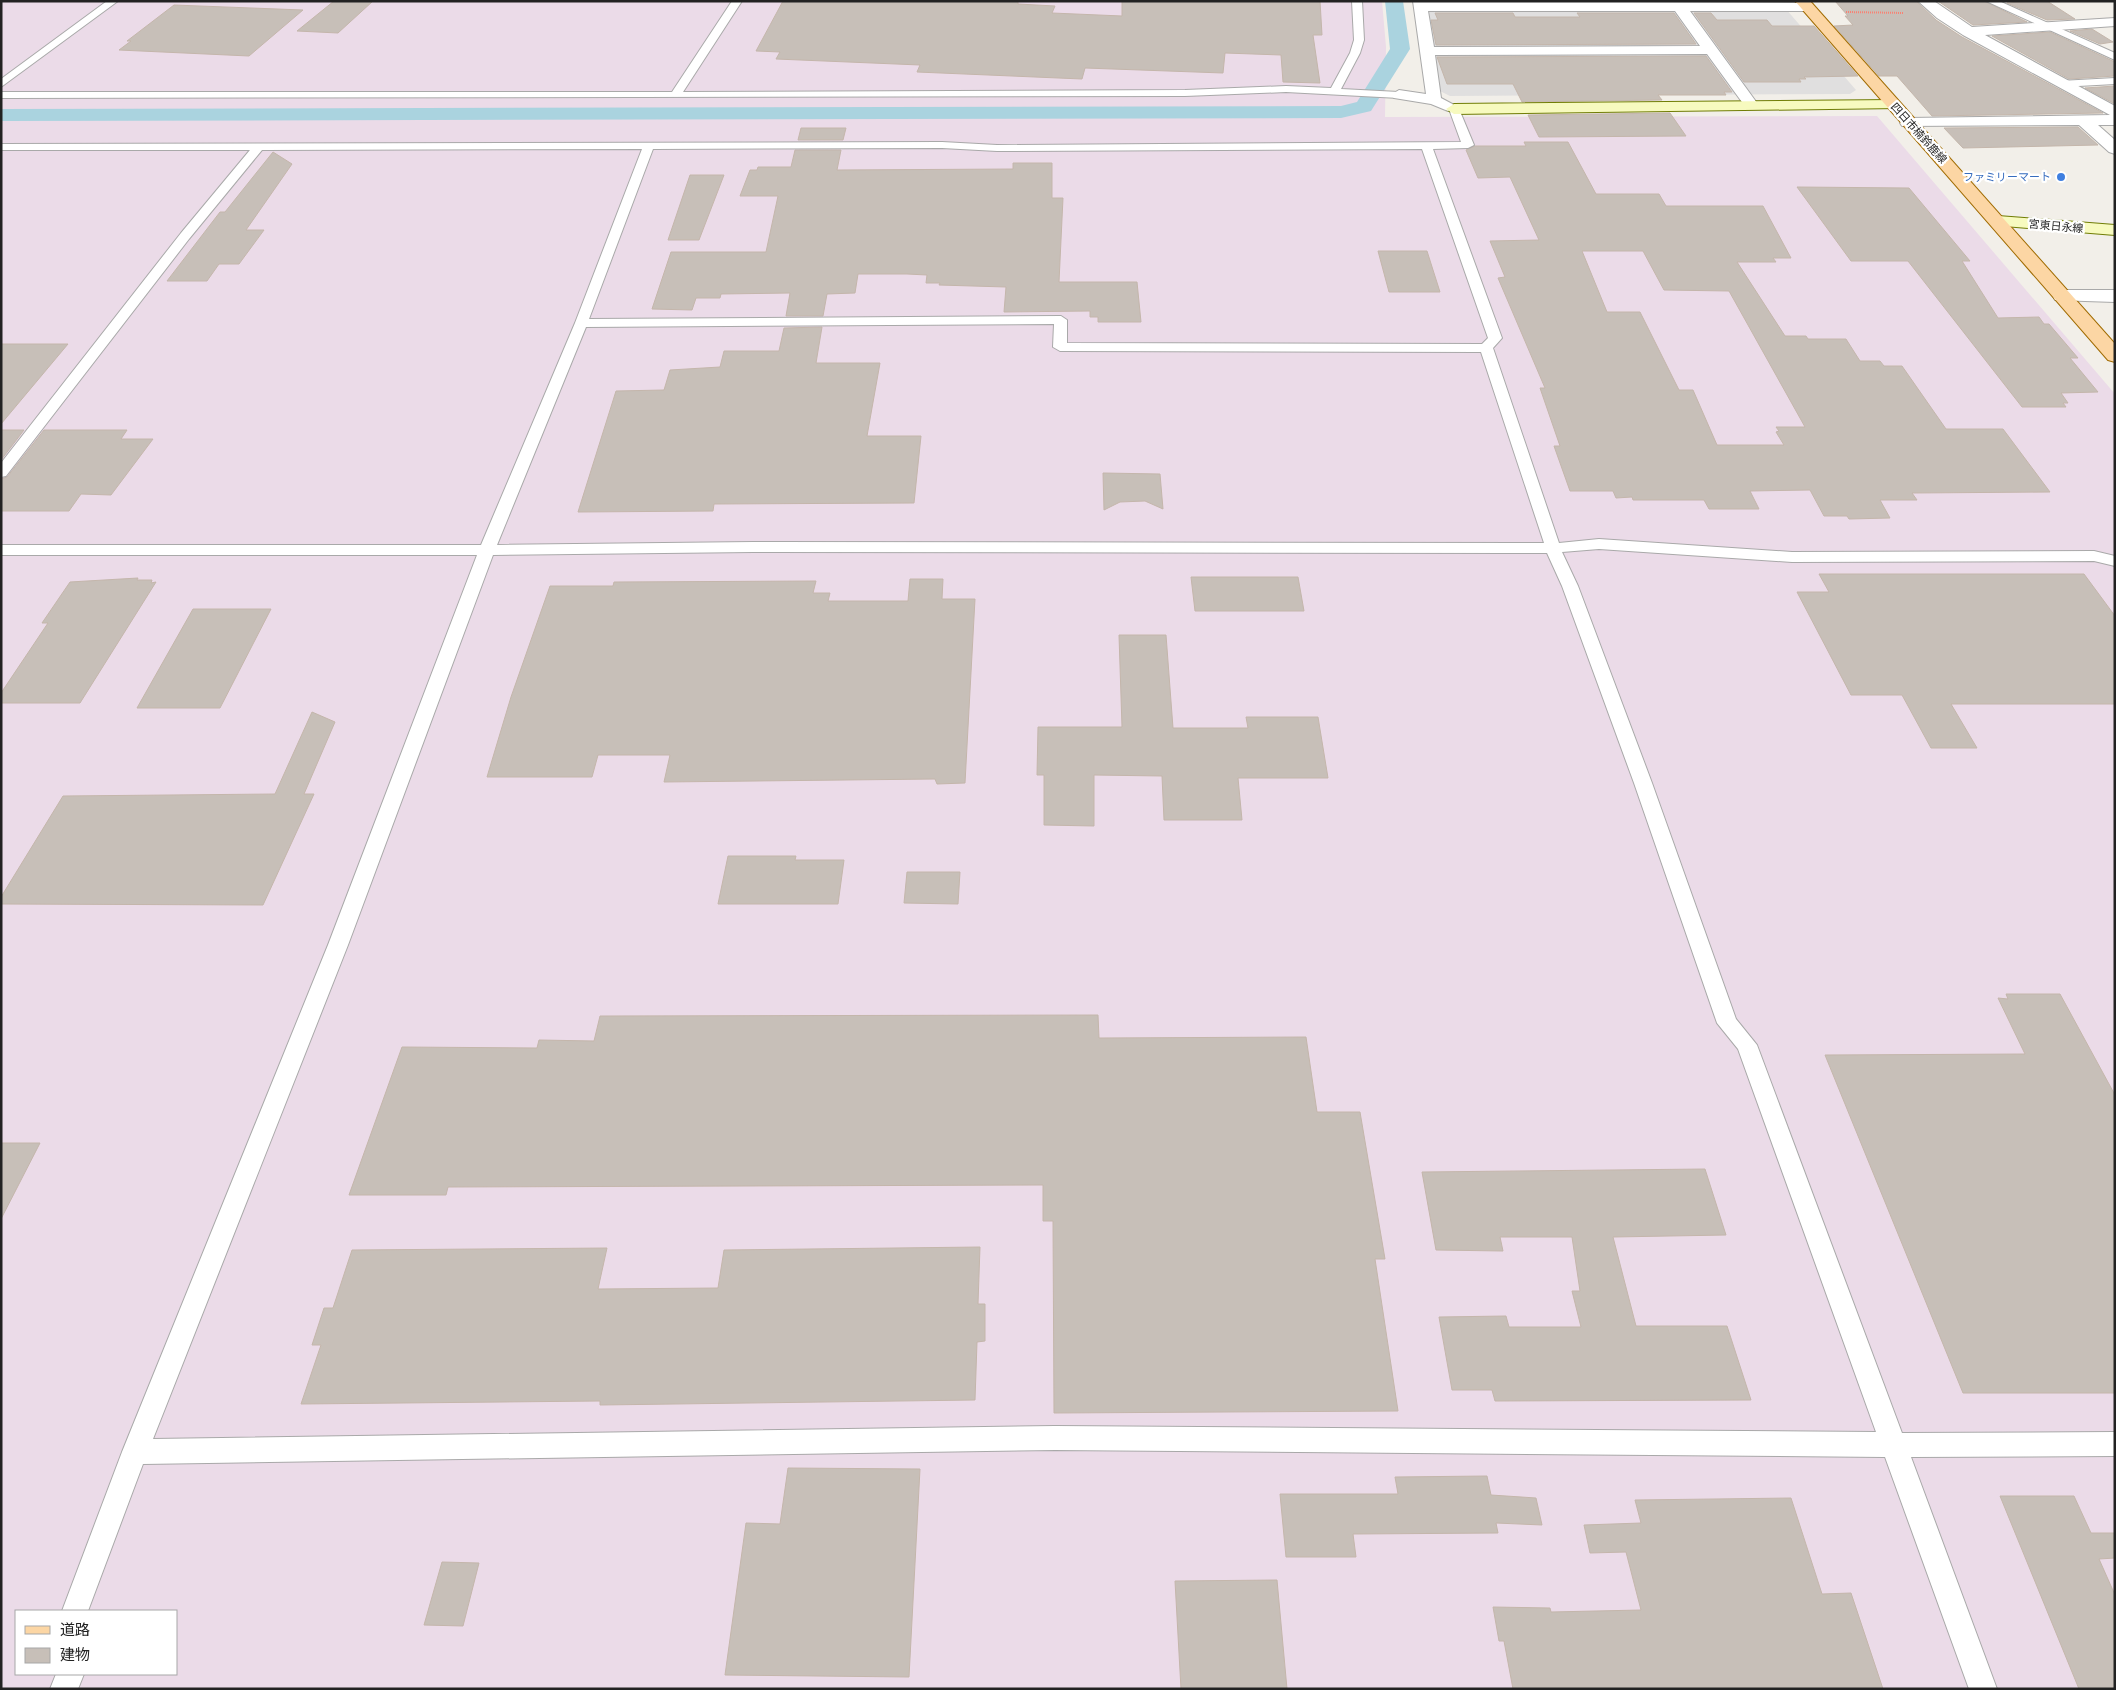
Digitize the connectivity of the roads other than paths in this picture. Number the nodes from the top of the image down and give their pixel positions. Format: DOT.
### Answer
graph roads {
  1 [pos="113,1"];
  2 [pos="737,1"];
  3 [pos="1357,1"];
  4 [pos="1925,1"];
  5 [pos="1991,1"];
  6 [pos="1420,4"];
  7 [pos="1677,4"];
  8 [pos="1807,7"];
  9 [pos="2115,22"];
  10 [pos="2047,25"];
  11 [pos="1968,32"];
  12 [pos="1711,50"];
  13 [pos="1427,51"];
  14 [pos="2115,57"];
  15 [pos="2115,81"];
  16 [pos="1,84"];
  17 [pos="2060,84"];
  18 [pos="1334,92"];
  19 [pos="676,94"];
  20 [pos="1,95"];
  21 [pos="1398,95"];
  22 [pos="1434,100"];
  23 [pos="1752,106"];
  24 [pos="1894,106"];
  25 [pos="1454,109"];
  26 [pos="2115,112"];
  27 [pos="2115,120"];
  28 [pos="2084,121"];
  29 [pos="1908,123"];
  30 [pos="260,145"];
  31 [pos="649,145"];
  32 [pos="1426,145"];
  33 [pos="1,147"];
  34 [pos="2115,149"];
  35 [pos="1998,221"];
  36 [pos="2115,230"];
  37 [pos="2062,296"];
  38 [pos="2115,296"];
  39 [pos="581,323"];
  40 [pos="1486,348"];
  41 [pos="2115,356"];
  42 [pos="1,473"];
  43 [pos="1553,548"];
  44 [pos="1,550"];
  45 [pos="487,550"];
  46 [pos="2115,561"];
  47 [pos="2115,1444"];
  48 [pos="1895,1445"];
  49 [pos="135,1452"];
  50 [pos="75,1610"];
  51 [pos="70,1675"];
  52 [pos="64,1689"];
  53 [pos="1983,1689"];
  1 -- 16 [label="lane"];
  2 -- 19 [label="lane"];
  3 -- 18 [label="lane"];
  4 -- 11 [label="street"];
  5 -- 10 [label="lane"];
  6 -- 7 [label="street"];
  6 -- 13 [label="street"];
  7 -- 8 [label="street"];
  7 -- 12 [label="street"];
  8 -- 24 [label="main road, 四日市楠鈴鹿線"];
  9 -- 10 [label="street"];
  10 -- 11 [label="street"];
  10 -- 14 [label="lane"];
  11 -- 17 [label="street"];
  12 -- 13 [label="street"];
  12 -- 23 [label="street"];
  13 -- 22 [label="street"];
  15 -- 17 [label="lane"];
  17 -- 26 [label="street"];
  18 -- 19 [label="lane"];
  18 -- 21 [label="lane"];
  19 -- 20 [label="lane"];
  21 -- 22 [label="street"];
  22 -- 25 [label="street"];
  23 -- 24 [label="street"];
  23 -- 25 [label="street"];
  24 -- 29 [label="main road, 四日市楠鈴鹿線"];
  25 -- 32 [label="lane"];
  27 -- 28 [label="street"];
  28 -- 29 [label="street"];
  28 -- 34 [label="street"];
  29 -- 35 [label="main road, 四日市楠鈴鹿線"];
  30 -- 31 [label="lane"];
  30 -- 33 [label="lane"];
  30 -- 42 [label="lane"];
  31 -- 32 [label="lane"];
  31 -- 39 [label="lane"];
  32 -- 40 [label="lane"];
  35 -- 36 [label="street, 宮東日永線"];
  35 -- 37 [label="main road, 四日市楠鈴鹿線"];
  37 -- 38 [label="street"];
  37 -- 41 [label="main road, 四日市楠鈴鹿線"];
  39 -- 40 [label="lane"];
  39 -- 45 [label="lane"];
  40 -- 43 [label="lane"];
  43 -- 45 [label="lane"];
  43 -- 46 [label="lane"];
  43 -- 48 [label="lane"];
  44 -- 45 [label="lane"];
  45 -- 49 [label="lane"];
  47 -- 48 [label="lane"];
  48 -- 49 [label="lane"];
  48 -- 53 [label="lane"];
  49 -- 50 [label="lane"];
  51 -- 52 [label="lane"];
}
